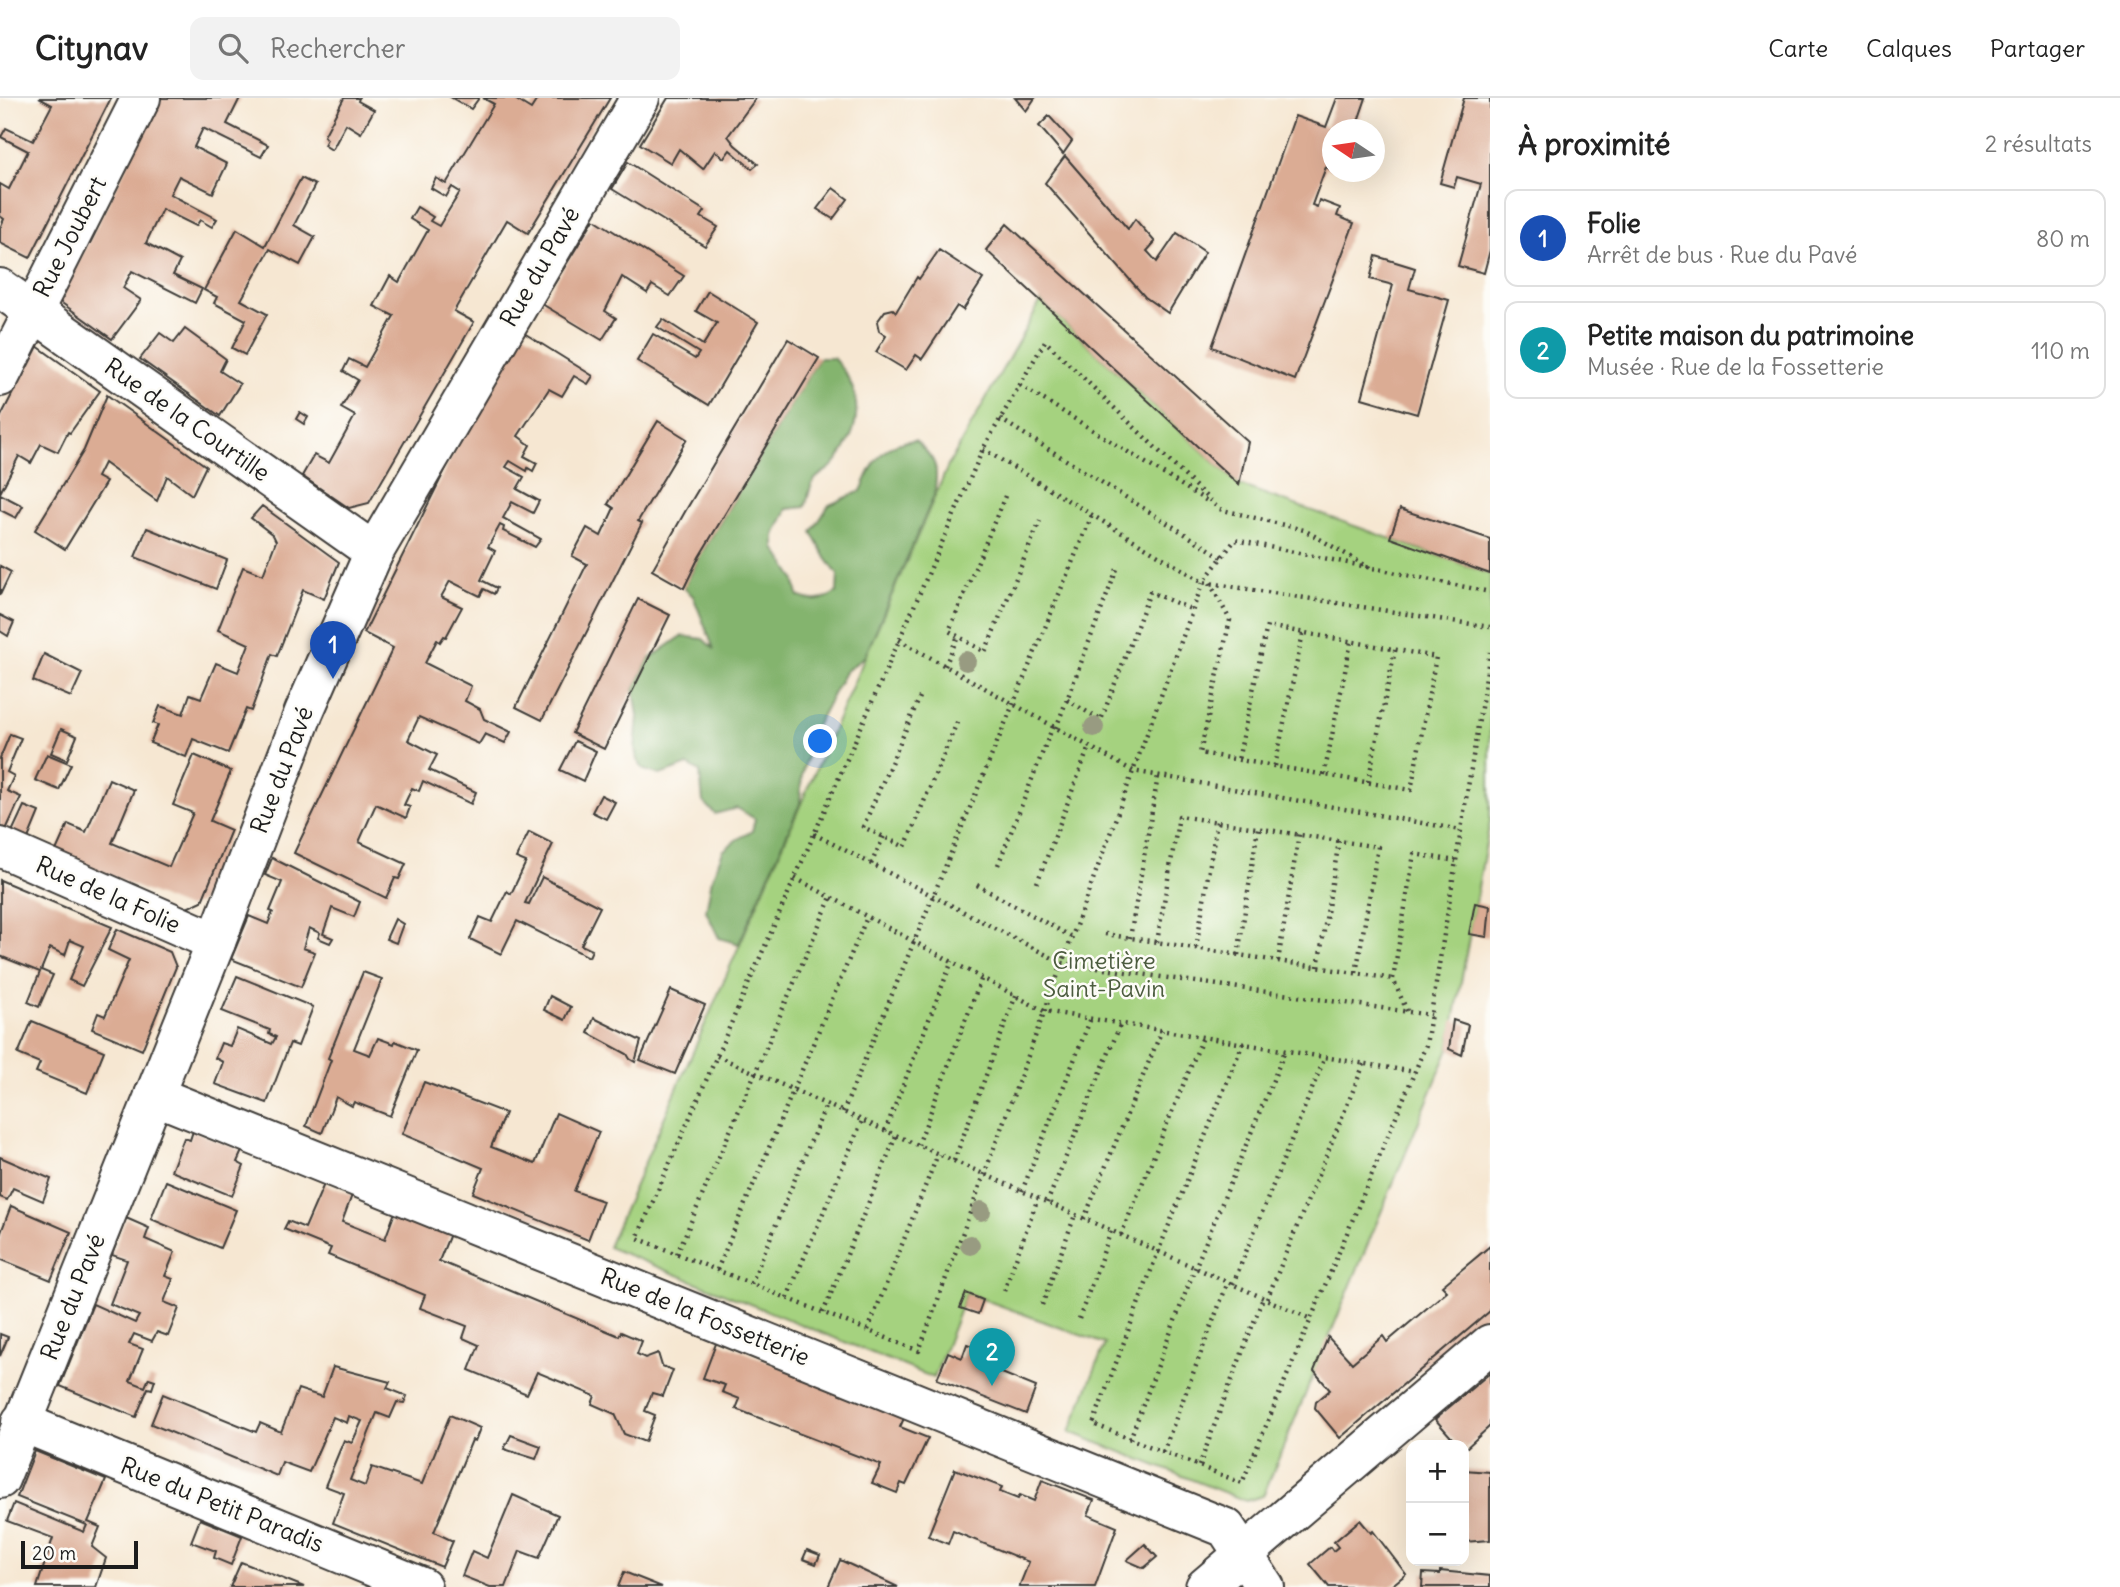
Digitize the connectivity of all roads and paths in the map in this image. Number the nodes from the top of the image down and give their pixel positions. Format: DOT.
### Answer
graph roads {
  1 [pos="141,98"];
  2 [pos="640,98"];
  3 [pos="0,288"];
  4 [pos="32,311"];
  5 [pos="0,377"];
  6 [pos="1020,385"];
  7 [pos="1000,419"];
  8 [pos="983,449"];
  9 [pos="1005,496"];
  10 [pos="1215,506"];
  11 [pos="1092,515"];
  12 [pos="1040,521"];
  13 [pos="374,552"];
  14 [pos="1223,556"];
  15 [pos="1370,568"];
  16 [pos="1117,569"];
  17 [pos="1203,582"];
  18 [pos="1210,583"];
  19 [pos="1490,592"];
  20 [pos="1193,610"];
  21 [pos="1490,628"];
  22 [pos="1303,633"];
  23 [pos="958,636"];
  24 [pos="899,640"];
  25 [pos="1351,642"];
  26 [pos="1395,650"];
  27 [pos="1490,652"];
  28 [pos="945,666"];
  29 [pos="920,697"];
  30 [pos="1067,700"];
  31 [pos="1012,704"];
  32 [pos="958,720"];
  33 [pos="1054,727"];
  34 [pos="1089,747"];
  35 [pos="1238,760"];
  36 [pos="1275,766"];
  37 [pos="1133,771"];
  38 [pos="1324,775"];
  39 [pos="1158,776"];
  40 [pos="1368,782"];
  41 [pos="1217,821"];
  42 [pos="1258,828"];
  43 [pos="1461,830"];
  44 [pos="814,834"];
  45 [pos="1299,834"];
  46 [pos="884,836"];
  47 [pos="1339,841"];
  48 [pos="0,847"];
  49 [pos="1456,861"];
  50 [pos="872,864"];
  51 [pos="998,865"];
  52 [pos="795,878"];
  53 [pos="1037,883"];
  54 [pos="977,885"];
  55 [pos="933,896"];
  56 [pos="831,897"];
  57 [pos="867,916"];
  58 [pos="1105,934"];
  59 [pos="1072,937"];
  60 [pos="1130,938"];
  61 [pos="914,941"];
  62 [pos="216,942"];
  63 [pos="1157,942"];
  64 [pos="1196,948"];
  65 [pos="1238,955"];
  66 [pos="952,961"];
  67 [pos="1278,961"];
  68 [pos="1062,963"];
  69 [pos="1318,967"];
  70 [pos="1356,974"];
  71 [pos="982,977"];
  72 [pos="1393,979"];
  73 [pos="1016,995"];
  74 [pos="1044,1010"];
  75 [pos="1407,1012"];
  76 [pos="1431,1015"];
  77 [pos="1091,1018"];
  78 [pos="1121,1023"];
  79 [pos="1162,1030"];
  80 [pos="1203,1037"];
  81 [pos="1243,1043"];
  82 [pos="1285,1051"];
  83 [pos="717,1056"];
  84 [pos="1325,1057"];
  85 [pos="1364,1064"];
  86 [pos="1415,1072"];
  87 [pos="755,1073"];
  88 [pos="793,1090"];
  89 [pos="154,1095"];
  90 [pos="826,1105"];
  91 [pos="843,1112"];
  92 [pos="862,1121"];
  93 [pos="885,1131"];
  94 [pos="897,1136"];
  95 [pos="918,1145"];
  96 [pos="938,1154"];
  97 [pos="954,1161"];
  98 [pos="984,1174"];
  99 [pos="1022,1191"];
  100 [pos="1038,1198"];
  101 [pos="1047,1203"];
  102 [pos="1075,1215"];
  103 [pos="1084,1219"];
  104 [pos="1111,1231"];
  105 [pos="1121,1235"];
  106 [pos="1158,1252"];
  107 [pos="677,1254"];
  108 [pos="1195,1268"];
  109 [pos="717,1270"];
  110 [pos="1230,1283"];
  111 [pos="751,1284"];
  112 [pos="1004,1291"];
  113 [pos="787,1298"];
  114 [pos="1265,1298"];
  115 [pos="1042,1305"];
  116 [pos="823,1313"];
  117 [pos="1079,1319"];
  118 [pos="1311,1319"];
  119 [pos="867,1330"];
  120 [pos="1490,1345"];
  121 [pos="21,1422"];
  122 [pos="1130,1439"];
  123 [pos="1163,1452"];
  124 [pos="1199,1466"];
  125 [pos="0,1479"];
  126 [pos="1244,1554"];
  127 [pos="422,1587"];
  128 [pos="1205,1587"];
  129 [pos="1265,1587"];
  1 -- 4 [label="street, Rue Joubert"];
  2 -- 13 [label="street, Rue du Pavé"];
  3 -- 4 [label="street, Rue de la Courtille"];
  4 -- 5 [label="street, Rue Joubert"];
  4 -- 13 [label="street, Rue de la Courtille"];
  6 -- 7 [label="path"];
  6 -- 10 [label="path"];
  6 -- 10 [label="path"];
  7 -- 8 [label="path"];
  7 -- 14 [label="path"];
  8 -- 11 [label="path"];
  8 -- 24 [label="path"];
  9 -- 23 [label="path"];
  10 -- 15 [label="path"];
  11 -- 17 [label="path"];
  11 -- 31 [label="path"];
  12 -- 23 [label="path"];
  13 -- 62 [label="street, Rue du Pavé"];
  14 -- 15 [label="path"];
  14 -- 17 [label="path"];
  15 -- 19 [label="path"];
  16 -- 30 [label="path"];
  17 -- 18 [label="path"];
  17 -- 20 [label="path"];
  18 -- 21 [label="path"];
  18 -- 35 [label="path"];
  20 -- 30 [label="path"];
  20 -- 37 [label="path"];
  22 -- 25 [label="path"];
  22 -- 35 [label="path"];
  22 -- 36 [label="path"];
  23 -- 28 [label="path"];
  24 -- 28 [label="path"];
  24 -- 44 [label="path"];
  25 -- 26 [label="path"];
  25 -- 38 [label="path"];
  26 -- 40 [label="path"];
  26 -- 40 [label="path"];
  27 -- 43 [label="path"];
  28 -- 31 [label="path"];
  29 -- 46 [label="path"];
  30 -- 33 [label="path"];
  31 -- 33 [label="path"];
  31 -- 55 [label="path"];
  32 -- 46 [label="path"];
  33 -- 34 [label="path"];
  33 -- 51 [label="path"];
  34 -- 37 [label="path"];
  34 -- 53 [label="path"];
  35 -- 36 [label="path"];
  36 -- 38 [label="path"];
  37 -- 39 [label="path"];
  37 -- 59 [label="path"];
  38 -- 40 [label="path"];
  39 -- 43 [label="path"];
  39 -- 60 [label="path"];
  41 -- 42 [label="path"];
  41 -- 63 [label="path"];
  41 -- 64 [label="path"];
  42 -- 45 [label="path"];
  42 -- 65 [label="path"];
  43 -- 49 [label="path"];
  44 -- 50 [label="path"];
  44 -- 52 [label="path"];
  45 -- 47 [label="path"];
  45 -- 67 [label="path"];
  46 -- 50 [label="path"];
  47 -- 69 [label="path"];
  47 -- 70 [label="path"];
  48 -- 62 [label="street, Rue de la Folie"];
  49 -- 72 [label="path"];
  49 -- 76 [label="path"];
  50 -- 55 [label="path"];
  52 -- 56 [label="path"];
  52 -- 83 [label="path"];
  54 -- 59 [label="path"];
  55 -- 61 [label="path"];
  55 -- 68 [label="path"];
  56 -- 57 [label="path"];
  56 -- 87 [label="path"];
  57 -- 61 [label="path"];
  57 -- 88 [label="path"];
  58 -- 60 [label="path"];
  59 -- 68 [label="path"];
  60 -- 63 [label="path"];
  61 -- 66 [label="path"];
  61 -- 91 [label="path"];
  62 -- 89 [label="street, Rue du Pavé"];
  63 -- 64 [label="path"];
  64 -- 65 [label="path"];
  65 -- 67 [label="path"];
  66 -- 71 [label="path"];
  66 -- 93 [label="path"];
  67 -- 69 [label="path"];
  68 -- 74 [label="path"];
  68 -- 75 [label="path"];
  69 -- 70 [label="path"];
  70 -- 72 [label="path"];
  71 -- 73 [label="path"];
  71 -- 95 [label="path"];
  72 -- 75 [label="path"];
  73 -- 74 [label="path"];
  73 -- 97 [label="path"];
  74 -- 77 [label="path"];
  74 -- 98 [label="path"];
  75 -- 76 [label="path"];
  76 -- 86 [label="path"];
  77 -- 78 [label="path"];
  77 -- 99 [label="path"];
  78 -- 79 [label="path"];
  78 -- 101 [label="path"];
  79 -- 80 [label="path"];
  79 -- 103 [label="path"];
  80 -- 81 [label="path"];
  80 -- 105 [label="path"];
  81 -- 82 [label="path"];
  81 -- 106 [label="path"];
  82 -- 84 [label="path"];
  82 -- 108 [label="path"];
  83 -- 87 [label="path"];
  83 -- 107 [label="path"];
  84 -- 85 [label="path"];
  84 -- 110 [label="path"];
  85 -- 86 [label="path"];
  85 -- 114 [label="path"];
  86 -- 118 [label="path"];
  87 -- 88 [label="path"];
  87 -- 107 [label="path"];
  88 -- 90 [label="path"];
  88 -- 109 [label="path"];
  89 -- 121 [label="street, Rue du Pavé"];
  89 -- 126 [label="street, Rue de la Fossetterie"];
  90 -- 91 [label="path"];
  90 -- 111 [label="path"];
  91 -- 92 [label="path"];
  92 -- 93 [label="path"];
  92 -- 113 [label="path"];
  93 -- 94 [label="path"];
  94 -- 95 [label="path"];
  94 -- 116 [label="path"];
  95 -- 96 [label="path"];
  96 -- 97 [label="path"];
  96 -- 119 [label="path"];
  97 -- 98 [label="path"];
  98 -- 99 [label="path"];
  98 -- 119 [label="path"];
  99 -- 100 [label="path"];
  100 -- 101 [label="path"];
  100 -- 112 [label="path"];
  101 -- 102 [label="path"];
  102 -- 103 [label="path"];
  102 -- 115 [label="path"];
  103 -- 104 [label="path"];
  104 -- 105 [label="path"];
  104 -- 117 [label="path"];
  105 -- 106 [label="path"];
  106 -- 108 [label="path"];
  106 -- 122 [label="path"];
  107 -- 109 [label="path"];
  108 -- 110 [label="path"];
  108 -- 122 [label="path"];
  109 -- 111 [label="path"];
  110 -- 114 [label="path"];
  110 -- 123 [label="path"];
  111 -- 113 [label="path"];
  113 -- 116 [label="path"];
  114 -- 118 [label="path"];
  114 -- 124 [label="path"];
  116 -- 119 [label="path"];
  118 -- 124 [label="path"];
  120 -- 126 [label="street"];
  121 -- 125 [label="street, Rue du Pavé"];
  121 -- 127 [label="street, Rue du Petit Paradis"];
  122 -- 123 [label="path"];
  123 -- 124 [label="path"];
  126 -- 128 [label="street"];
  126 -- 129 [label="street, Rue de la Fossetterie"];
}
